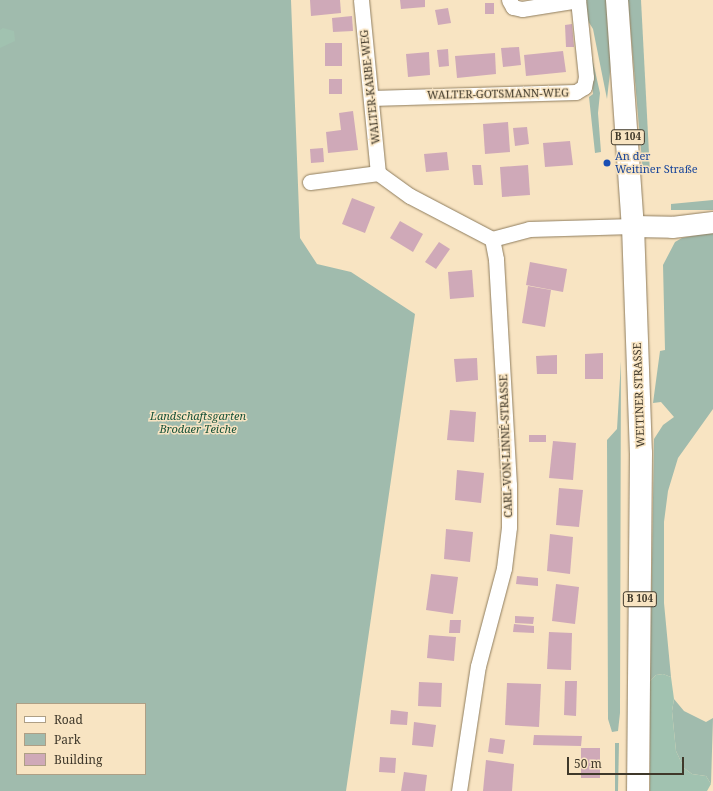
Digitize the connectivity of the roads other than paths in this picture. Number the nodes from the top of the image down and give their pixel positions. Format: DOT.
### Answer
graph roads {
  1 [pos="361,0"];
  2 [pos="510,0"];
  3 [pos="578,0"];
  4 [pos="617,0"];
  5 [pos="371,98"];
  6 [pos="378,173"];
  7 [pos="310,182"];
  8 [pos="713,222"];
  9 [pos="633,226"];
  10 [pos="492,239"];
  11 [pos="459,791"];
  12 [pos="638,791"];
  1 -- 5 [label="street, WALTER-KARBE-WEG"];
  2 -- 3 [label="street, WALTER-GOTSMANN-WEG"];
  3 -- 5 [label="street, WALTER-GOTSMANN-WEG"];
  4 -- 9 [label="main road, WEITINER STRASSE / B 104"];
  5 -- 6 [label="street, WALTER-KARBE-WEG"];
  6 -- 7 [label="street"];
  6 -- 10 [label="street"];
  8 -- 9 [label="main road"];
  9 -- 10 [label="street"];
  9 -- 12 [label="main road, WEITINER STRASSE / B 104"];
  10 -- 11 [label="street, CARL-VON-LINNÉ-STRASSE"];
}
